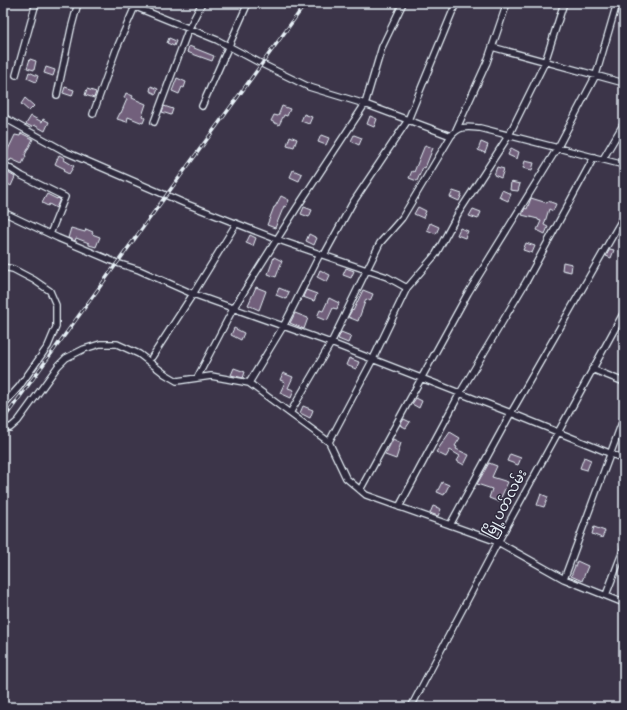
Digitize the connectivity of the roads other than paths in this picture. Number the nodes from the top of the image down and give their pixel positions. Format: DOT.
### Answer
graph roads {
  1 [pos="36,3"];
  2 [pos="78,3"];
  3 [pos="126,3"];
  4 [pos="202,3"];
  5 [pos="248,3"];
  6 [pos="403,3"];
  7 [pos="456,3"];
  8 [pos="507,3"];
  9 [pos="564,3"];
  10 [pos="617,3"];
  11 [pos="135,5"];
  12 [pos="189,28"];
  13 [pos="229,46"];
  14 [pos="492,47"];
  15 [pos="545,62"];
  16 [pos="16,75"];
  17 [pos="596,75"];
  18 [pos="624,82"];
  19 [pos="57,95"];
  20 [pos="365,104"];
  21 [pos="202,106"];
  22 [pos="93,114"];
  23 [pos="3,117"];
  24 [pos="408,120"];
  25 [pos="154,122"];
  26 [pos="624,124"];
  27 [pos="456,130"];
  28 [pos="509,135"];
  29 [pos="451,136"];
  30 [pos="558,147"];
  31 [pos="594,157"];
  32 [pos="603,159"];
  33 [pos="3,164"];
  34 [pos="624,165"];
  35 [pos="3,212"];
  36 [pos="624,216"];
  37 [pos="236,224"];
  38 [pos="50,234"];
  39 [pos="276,239"];
  40 [pos="322,255"];
  41 [pos="3,267"];
  42 [pos="367,270"];
  43 [pos="407,288"];
  44 [pos="193,294"];
  45 [pos="233,309"];
  46 [pos="624,312"];
  47 [pos="284,326"];
  48 [pos="331,343"];
  49 [pos="152,357"];
  50 [pos="373,359"];
  51 [pos="592,369"];
  52 [pos="197,378"];
  53 [pos="421,378"];
  54 [pos="624,382"];
  55 [pos="249,383"];
  56 [pos="460,393"];
  57 [pos="3,406"];
  58 [pos="290,413"];
  59 [pos="511,413"];
  60 [pos="624,417"];
  61 [pos="3,425"];
  62 [pos="557,432"];
  63 [pos="329,442"];
  64 [pos="611,454"];
  65 [pos="624,459"];
  66 [pos="360,490"];
  67 [pos="399,507"];
  68 [pos="450,525"];
  69 [pos="498,542"];
  70 [pos="624,548"];
  71 [pos="564,579"];
  72 [pos="606,596"];
  73 [pos="624,603"];
  74 [pos="411,707"];
  1 -- 16 [label="street"];
  2 -- 19 [label="street"];
  3 -- 11 [label="street"];
  4 -- 12 [label="street"];
  5 -- 13 [label="street"];
  6 -- 20 [label="street"];
  7 -- 24 [label="street"];
  8 -- 14 [label="street"];
  9 -- 15 [label="street"];
  10 -- 17 [label="street"];
  11 -- 12 [label="street"];
  11 -- 22 [label="street"];
  12 -- 13 [label="street"];
  12 -- 25 [label="street"];
  13 -- 20 [label="street"];
  13 -- 21 [label="street"];
  14 -- 15 [label="street"];
  14 -- 27 [label="street"];
  15 -- 17 [label="street"];
  15 -- 28 [label="street"];
  17 -- 18 [label="street"];
  17 -- 30 [label="street"];
  20 -- 24 [label="street"];
  20 -- 39 [label="street"];
  23 -- 37 [label="street"];
  24 -- 29 [label="street"];
  24 -- 40 [label="street"];
  26 -- 32 [label="street"];
  27 -- 28 [label="street"];
  27 -- 29 [label="street"];
  28 -- 30 [label="street"];
  28 -- 43 [label="street"];
  29 -- 42 [label="street"];
  30 -- 31 [label="street"];
  30 -- 53 [label="street"];
  31 -- 32 [label="street"];
  31 -- 56 [label="street"];
  32 -- 34 [label="street"];
  33 -- 38 [label="street"];
  35 -- 38 [label="street"];
  36 -- 59 [label="street"];
  37 -- 39 [label="street"];
  37 -- 44 [label="street"];
  38 -- 44 [label="street"];
  39 -- 40 [label="street"];
  39 -- 45 [label="street"];
  40 -- 42 [label="street"];
  40 -- 47 [label="street"];
  41 -- 57 [label="street"];
  42 -- 43 [label="street"];
  42 -- 48 [label="street"];
  43 -- 50 [label="street"];
  44 -- 45 [label="street"];
  44 -- 49 [label="street"];
  45 -- 47 [label="street"];
  45 -- 52 [label="street"];
  46 -- 51 [label="street, မြို့ပတ်လမ်း"];
  47 -- 48 [label="street"];
  47 -- 55 [label="street"];
  48 -- 50 [label="street"];
  48 -- 58 [label="street"];
  50 -- 53 [label="street"];
  50 -- 63 [label="street"];
  51 -- 54 [label="street"];
  51 -- 62 [label="street, မြို့ပတ်လမ်း"];
  52 -- 55 [label="street"];
  52 -- 61 [label="street"];
  53 -- 56 [label="street"];
  53 -- 66 [label="street"];
  55 -- 58 [label="street"];
  56 -- 59 [label="street"];
  56 -- 67 [label="street"];
  58 -- 63 [label="street"];
  59 -- 62 [label="street"];
  59 -- 68 [label="street"];
  60 -- 64 [label="street"];
  62 -- 64 [label="street"];
  62 -- 69 [label="street, မြို့ပတ်လမ်း"];
  63 -- 66 [label="street"];
  64 -- 65 [label="street"];
  64 -- 71 [label="street"];
  66 -- 67 [label="street"];
  67 -- 68 [label="street"];
  68 -- 69 [label="street"];
  69 -- 71 [label="street"];
  69 -- 74 [label="street, မြို့ပတ်လမ်း"];
  70 -- 72 [label="street"];
  71 -- 72 [label="street"];
  72 -- 73 [label="street"];
}
